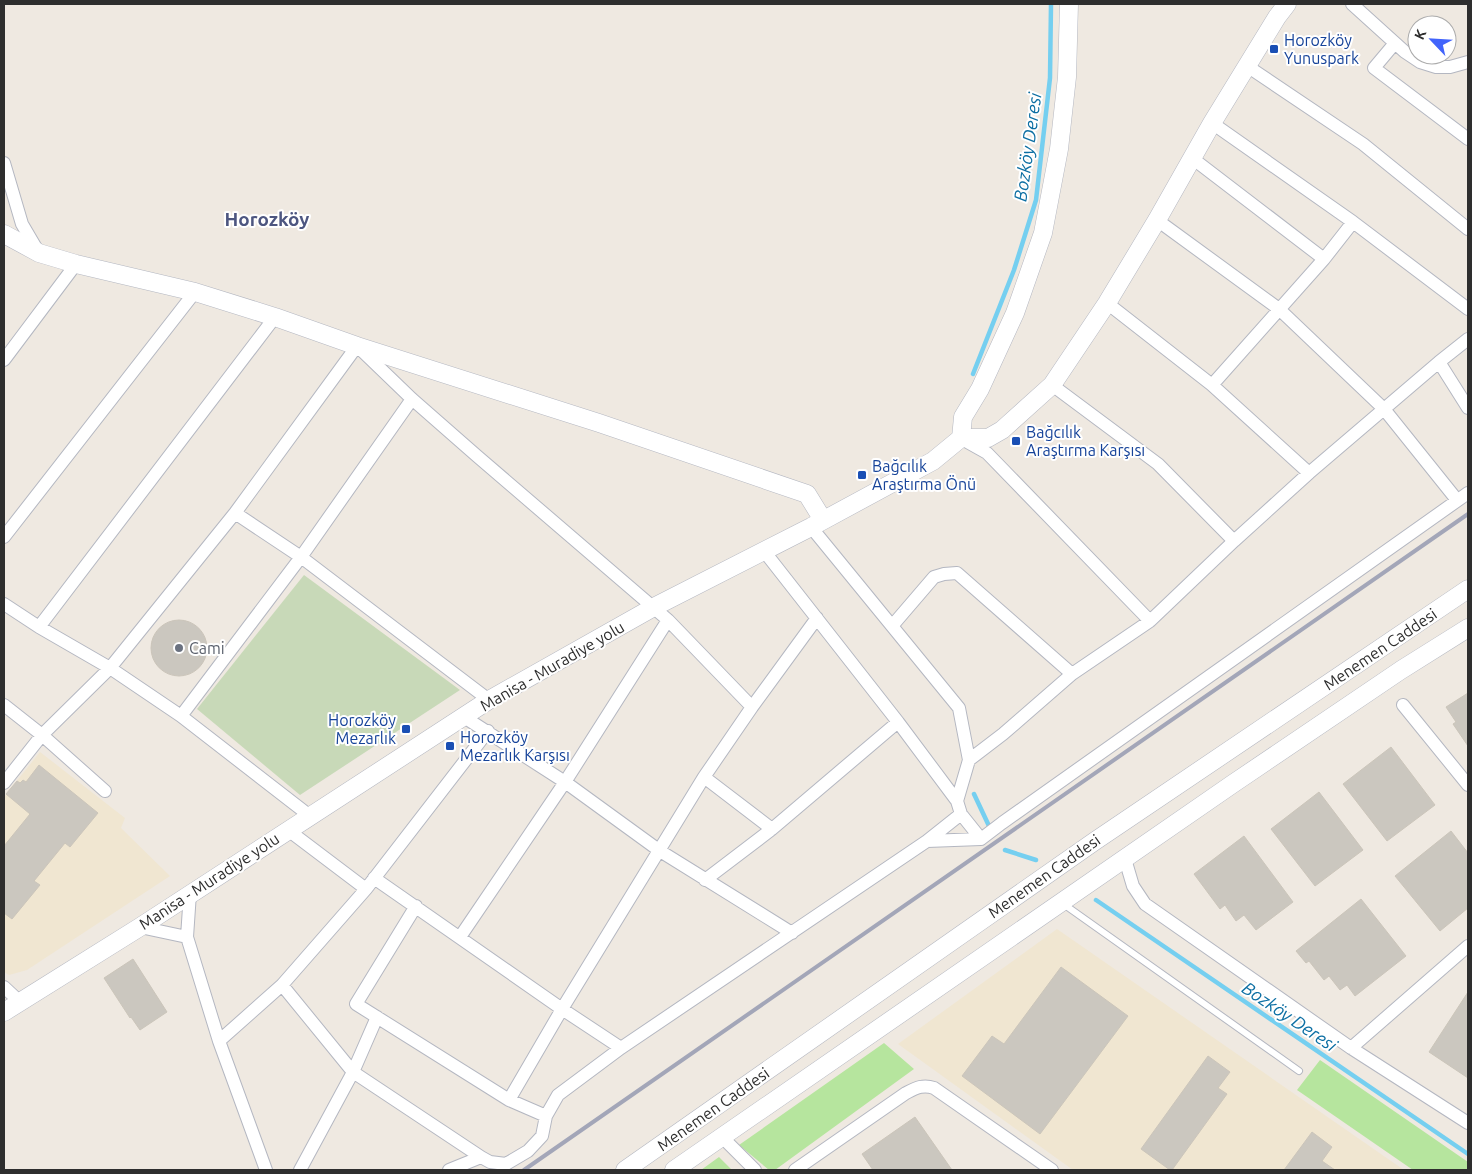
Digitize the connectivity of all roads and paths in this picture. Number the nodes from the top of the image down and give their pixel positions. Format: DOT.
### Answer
graph roads {
  1 [pos="1069,4"];
  2 [pos="1287,4"];
  3 [pos="1352,4"];
  4 [pos="1395,43"];
  5 [pos="1468,62"];
  6 [pos="1247,66"];
  7 [pos="1212,123"];
  8 [pos="1468,139"];
  9 [pos="1192,158"];
  10 [pos="4,163"];
  11 [pos="1157,220"];
  12 [pos="1352,222"];
  13 [pos="1468,229"];
  14 [pos="4,234"];
  15 [pos="39,253"];
  16 [pos="1324,259"];
  17 [pos="76,264"];
  18 [pos="195,292"];
  19 [pos="1107,303"];
  20 [pos="1279,309"];
  21 [pos="1468,309"];
  22 [pos="275,317"];
  23 [pos="1468,340"];
  24 [pos="356,346"];
  25 [pos="4,360"];
  26 [pos="1438,362"];
  27 [pos="1052,385"];
  28 [pos="1212,385"];
  29 [pos="412,399"];
  30 [pos="1468,408"];
  31 [pos="1384,409"];
  32 [pos="961,438"];
  33 [pos="1309,473"];
  34 [pos="1468,493"];
  35 [pos="1457,500"];
  36 [pos="235,513"];
  37 [pos="817,523"];
  38 [pos="4,538"];
  39 [pos="1234,541"];
  40 [pos="764,551"];
  41 [pos="301,557"];
  42 [pos="1468,589"];
  43 [pos="4,604"];
  44 [pos="654,607"];
  45 [pos="817,618"];
  46 [pos="668,620"];
  47 [pos="1150,622"];
  48 [pos="892,626"];
  49 [pos="39,627"];
  50 [pos="1468,628"];
  51 [pos="110,668"];
  52 [pos="1072,674"];
  53 [pos="489,700"];
  54 [pos="4,705"];
  55 [pos="1403,705"];
  56 [pos="752,707"];
  57 [pos="181,716"];
  58 [pos="464,717"];
  59 [pos="898,722"];
  60 [pos="488,731"];
  61 [pos="42,735"];
  62 [pos="969,760"];
  63 [pos="704,777"];
  64 [pos="565,782"];
  65 [pos="4,783"];
  66 [pos="1468,785"];
  67 [pos="105,791"];
  68 [pos="957,801"];
  69 [pos="961,814"];
  70 [pos="310,816"];
  71 [pos="772,829"];
  72 [pos="288,830"];
  73 [pos="981,839"];
  74 [pos="927,841"];
  75 [pos="660,852"];
  76 [pos="1126,858"];
  77 [pos="374,878"];
  78 [pos="705,880"];
  79 [pos="366,889"];
  80 [pos="190,893"];
  81 [pos="1061,903"];
  82 [pos="416,906"];
  83 [pos="140,926"];
  84 [pos="792,933"];
  85 [pos="188,937"];
  86 [pos="460,937"];
  87 [pos="1468,946"];
  88 [pos="282,985"];
  89 [pos="4,987"];
  90 [pos="20,1002"];
  91 [pos="562,1009"];
  92 [pos="4,1012"];
  93 [pos="376,1016"];
  94 [pos="220,1042"];
  95 [pos="622,1048"];
  96 [pos="1351,1048"];
  97 [pos="1299,1071"];
  98 [pos="353,1072"];
  99 [pos="509,1100"];
  100 [pos="546,1116"];
  101 [pos="1468,1123"];
  102 [pos="722,1137"];
  103 [pos="481,1157"];
  104 [pos="266,1170"];
  105 [pos="300,1170"];
  106 [pos="450,1170"];
  107 [pos="625,1170"];
  108 [pos="674,1170"];
  109 [pos="755,1170"];
  110 [pos="796,1170"];
  111 [pos="1052,1170"];
  1 -- 32 [label="main road"];
  2 -- 6 [label="main road"];
  3 -- 4 [label="street"];
  4 -- 5 [label="street"];
  4 -- 8 [label="street"];
  6 -- 7 [label="main road"];
  6 -- 13 [label="street"];
  7 -- 9 [label="main road"];
  7 -- 12 [label="street"];
  9 -- 11 [label="main road"];
  9 -- 16 [label="street"];
  10 -- 15 [label="street"];
  11 -- 19 [label="main road"];
  11 -- 20 [label="street"];
  12 -- 16 [label="street"];
  12 -- 21 [label="street"];
  14 -- 15 [label="main road"];
  15 -- 17 [label="main road"];
  16 -- 20 [label="street"];
  17 -- 18 [label="main road"];
  17 -- 25 [label="street"];
  18 -- 22 [label="main road"];
  18 -- 38 [label="street"];
  19 -- 27 [label="main road"];
  19 -- 28 [label="street"];
  20 -- 28 [label="street"];
  20 -- 31 [label="street"];
  22 -- 24 [label="main road"];
  22 -- 49 [label="street"];
  23 -- 26 [label="street"];
  24 -- 29 [label="street"];
  24 -- 36 [label="street"];
  24 -- 37 [label="main road"];
  26 -- 30 [label="street"];
  26 -- 31 [label="street"];
  27 -- 32 [label="main road"];
  27 -- 39 [label="street"];
  28 -- 33 [label="street"];
  29 -- 41 [label="street"];
  29 -- 44 [label="street"];
  31 -- 33 [label="street"];
  31 -- 35 [label="street"];
  32 -- 37 [label="main road, Manisa - Muradiye yolu"];
  32 -- 47 [label="street"];
  33 -- 39 [label="street"];
  34 -- 35 [label="street"];
  35 -- 73 [label="street"];
  36 -- 41 [label="street"];
  36 -- 51 [label="street"];
  37 -- 40 [label="main road, Manisa - Muradiye yolu"];
  37 -- 48 [label="street"];
  39 -- 47 [label="street"];
  40 -- 44 [label="main road, Manisa - Muradiye yolu"];
  40 -- 45 [label="street"];
  41 -- 53 [label="street"];
  41 -- 57 [label="street"];
  42 -- 107 [label="main road, Menemen Caddesi"];
  43 -- 49 [label="street"];
  44 -- 46 [label="street"];
  44 -- 53 [label="main road, Manisa - Muradiye yolu"];
  45 -- 56 [label="street"];
  45 -- 59 [label="street"];
  46 -- 56 [label="street"];
  46 -- 64 [label="street"];
  47 -- 52 [label="street"];
  48 -- 52 [label="street"];
  48 -- 62 [label="street"];
  49 -- 51 [label="street"];
  50 -- 76 [label="main road, Menemen Caddesi"];
  51 -- 57 [label="street"];
  51 -- 61 [label="street"];
  52 -- 62 [label="street"];
  53 -- 58 [label="main road, Manisa - Muradiye yolu"];
  54 -- 61 [label="street"];
  55 -- 66 [label="street"];
  56 -- 63 [label="street"];
  57 -- 70 [label="street"];
  58 -- 60 [label="street"];
  58 -- 70 [label="main road, Manisa - Muradiye yolu"];
  59 -- 68 [label="street"];
  59 -- 71 [label="street"];
  60 -- 64 [label="street"];
  60 -- 77 [label="street"];
  61 -- 65 [label="street"];
  61 -- 67 [label="street"];
  62 -- 68 [label="street"];
  63 -- 71 [label="street"];
  63 -- 75 [label="street"];
  64 -- 75 [label="street"];
  64 -- 86 [label="street"];
  68 -- 69 [label="street"];
  69 -- 73 [label="street"];
  69 -- 74 [label="street"];
  70 -- 72 [label="main road, Manisa - Muradiye yolu"];
  71 -- 78 [label="street"];
  72 -- 79 [label="street"];
  72 -- 80 [label="main road, Manisa - Muradiye yolu"];
  73 -- 74 [label="street"];
  74 -- 84 [label="street"];
  75 -- 78 [label="street"];
  75 -- 91 [label="street"];
  76 -- 81 [label="main road, Menemen Caddesi"];
  76 -- 96 [label="street"];
  77 -- 79 [label="street"];
  77 -- 82 [label="street"];
  78 -- 84 [label="street"];
  79 -- 88 [label="street"];
  80 -- 83 [label="main road, Manisa - Muradiye yolu"];
  80 -- 85 [label="street"];
  81 -- 97 [label="lane"];
  81 -- 102 [label="main road, Menemen Caddesi"];
  82 -- 86 [label="street"];
  82 -- 93 [label="street"];
  83 -- 85 [label="street"];
  83 -- 90 [label="main road, Manisa - Muradiye yolu"];
  84 -- 95 [label="street"];
  85 -- 94 [label="street"];
  86 -- 91 [label="street"];
  87 -- 96 [label="street"];
  88 -- 94 [label="street"];
  88 -- 98 [label="street"];
  89 -- 90 [label="street"];
  90 -- 92 [label="main road, Manisa - Muradiye yolu"];
  91 -- 95 [label="street"];
  91 -- 99 [label="street"];
  93 -- 98 [label="street"];
  93 -- 99 [label="street"];
  94 -- 104 [label="street"];
  95 -- 100 [label="street"];
  96 -- 101 [label="street"];
  98 -- 103 [label="street"];
  98 -- 105 [label="street"];
  99 -- 100 [label="street"];
  100 -- 103 [label="street"];
  102 -- 108 [label="main road, Menemen Caddesi"];
  102 -- 109 [label="street"];
  103 -- 106 [label="street"];
  110 -- 111 [label="street"];
}
